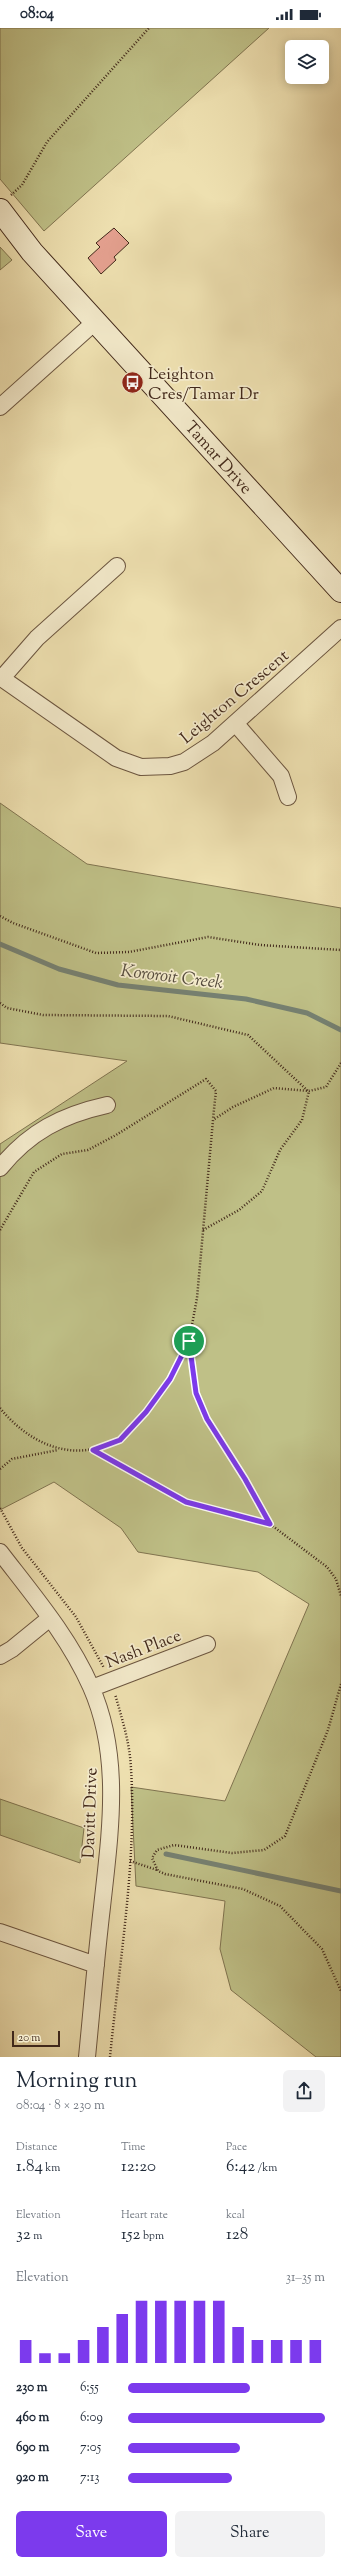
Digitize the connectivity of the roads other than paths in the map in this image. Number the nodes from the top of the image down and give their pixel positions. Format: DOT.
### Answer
graph roads {
  1 [pos="3,205"];
  2 [pos="0,230"];
  3 [pos="32,252"];
  4 [pos="96,321"];
  5 [pos="0,407"];
  6 [pos="117,566"];
  7 [pos="341,591"];
  8 [pos="341,628"];
  9 [pos="1,677"];
  10 [pos="236,724"];
  11 [pos="288,797"];
  12 [pos="107,1105"];
  13 [pos="0,1168"];
  14 [pos="0,1552"];
  15 [pos="50,1618"];
  16 [pos="207,1644"];
  17 [pos="0,1656"];
  18 [pos="92,1688"];
  19 [pos="0,1932"];
  20 [pos="96,1965"];
  21 [pos="87,2057"];
  1 -- 3 [label="street, Tamar Drive"];
  2 -- 3 [label="street, Tamar Drive"];
  3 -- 4 [label="street, Tamar Drive"];
  4 -- 5 [label="street"];
  4 -- 7 [label="street, Tamar Drive"];
  6 -- 9 [label="street"];
  8 -- 10 [label="street, Leighton Crescent"];
  9 -- 10 [label="street, Leighton Crescent"];
  10 -- 11 [label="street"];
  12 -- 13 [label="street"];
  14 -- 15 [label="street, Davitt Drive"];
  15 -- 17 [label="street"];
  15 -- 18 [label="street, Davitt Drive"];
  16 -- 18 [label="street, Nash Place"];
  18 -- 20 [label="street, Davitt Drive"];
  19 -- 20 [label="street"];
  20 -- 21 [label="street, Davitt Drive"];
}
